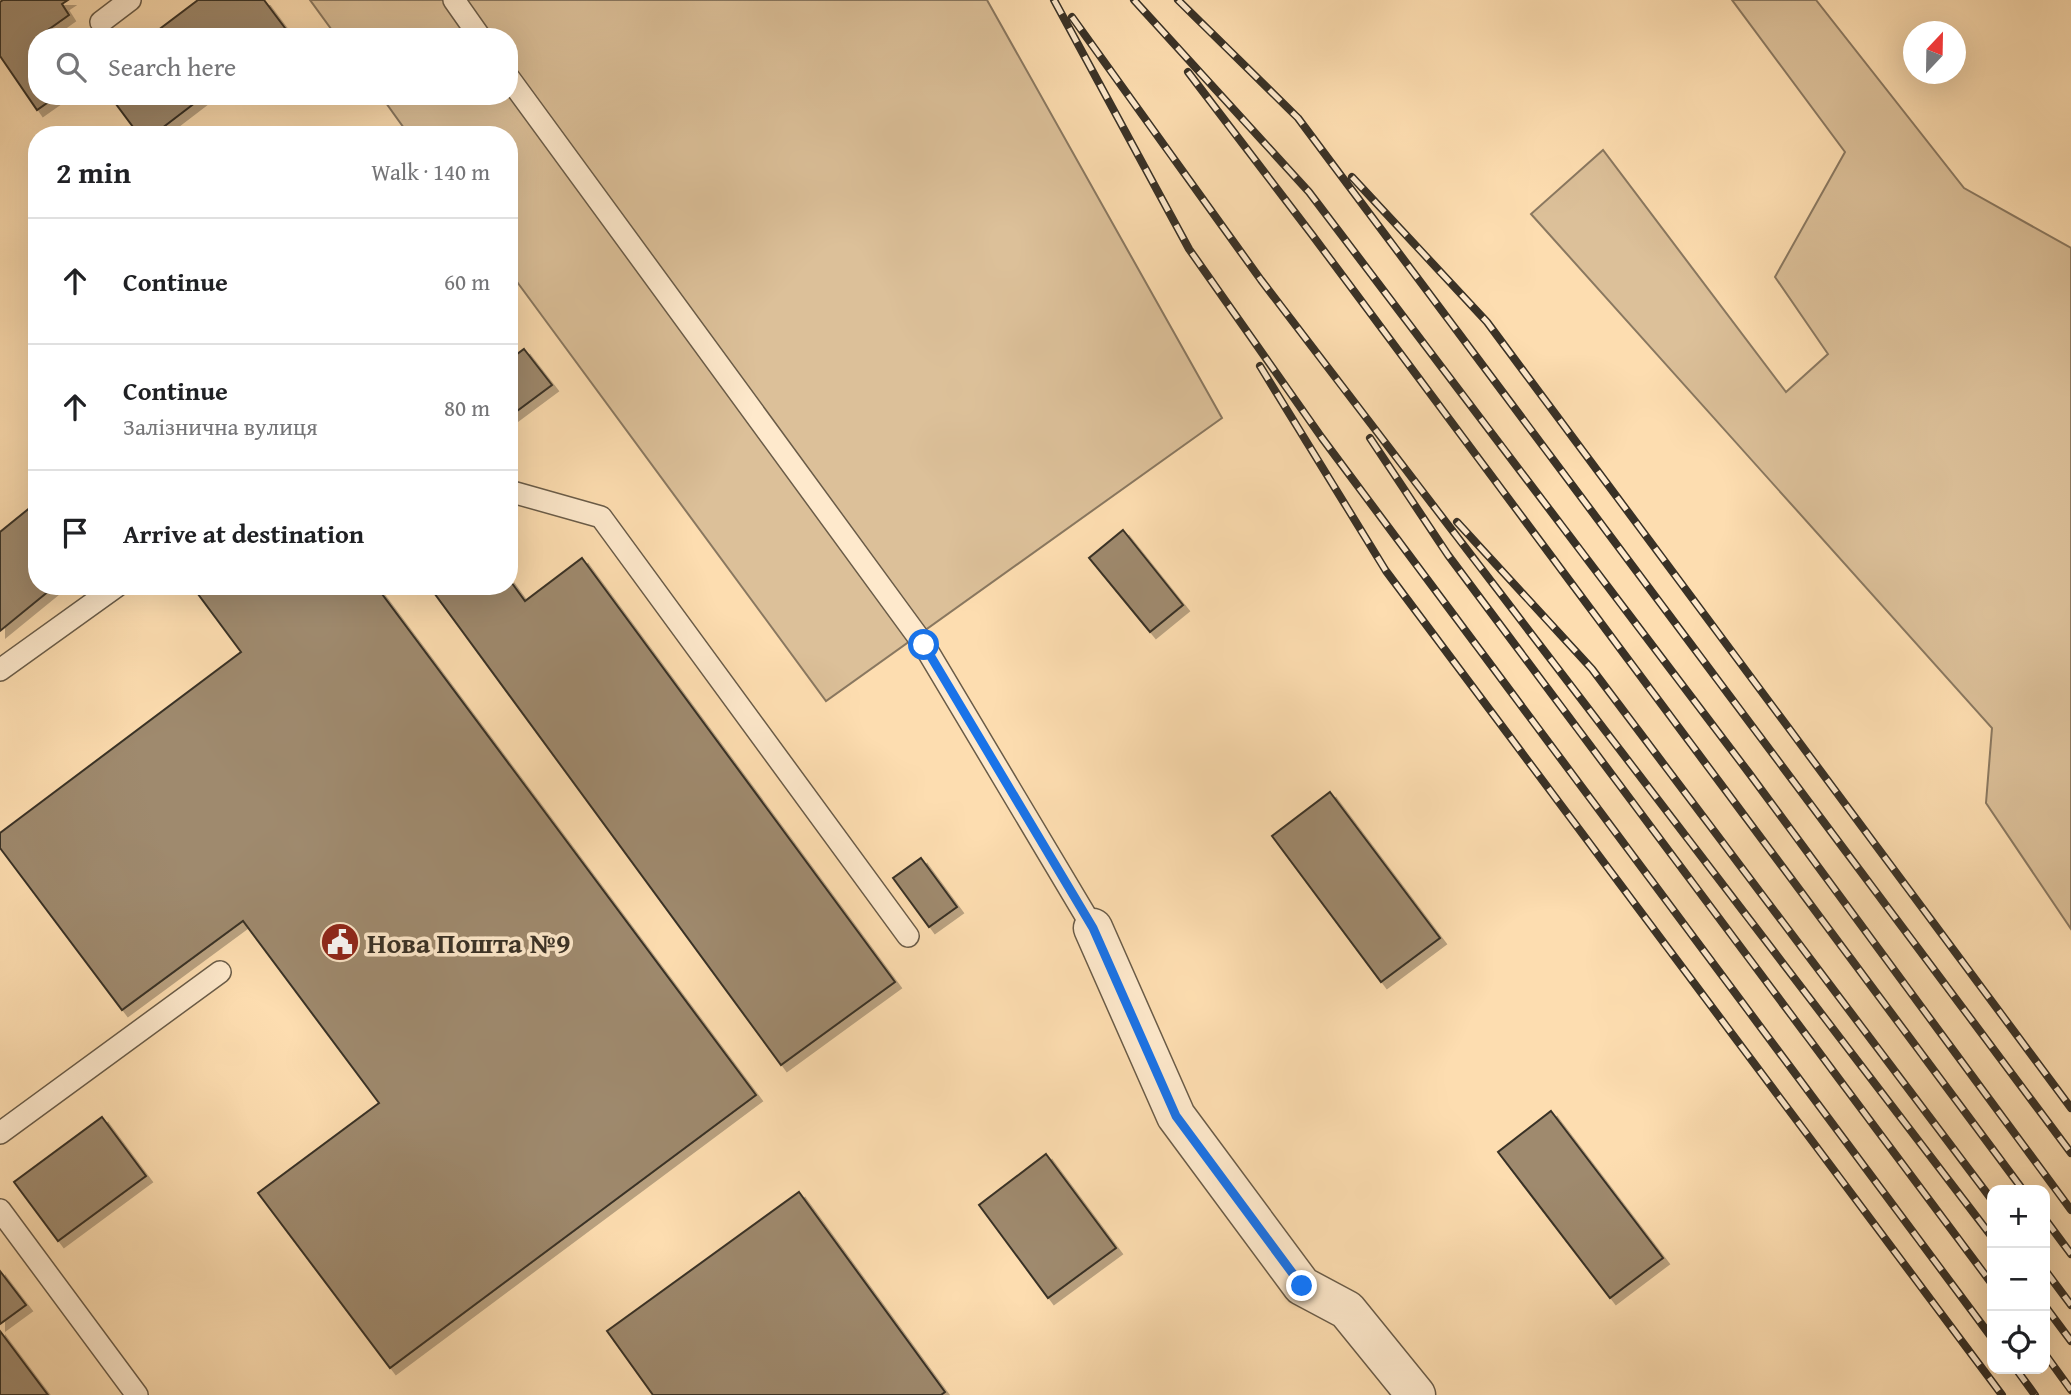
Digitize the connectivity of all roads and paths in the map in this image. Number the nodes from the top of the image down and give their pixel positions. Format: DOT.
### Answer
graph roads {
  1 [pos="130,0"];
  2 [pos="454,0"];
  3 [pos="101,22"];
  4 [pos="474,28"];
  5 [pos="518,90"];
  6 [pos="518,494"];
  7 [pos="104,595"];
  8 [pos="0,670"];
  9 [pos="1093,928"];
  10 [pos="908,936"];
  11 [pos="220,972"];
  12 [pos="0,1133"];
  13 [pos="0,1210"];
  14 [pos="137,1395"];
  15 [pos="1416,1395"];
  1 -- 3 [label="lane"];
  2 -- 4 [label="lane"];
  5 -- 9 [label="lane"];
  6 -- 10 [label="lane"];
  7 -- 8 [label="lane"];
  9 -- 15 [label="street"];
  11 -- 12 [label="lane"];
  13 -- 14 [label="lane"];
}
